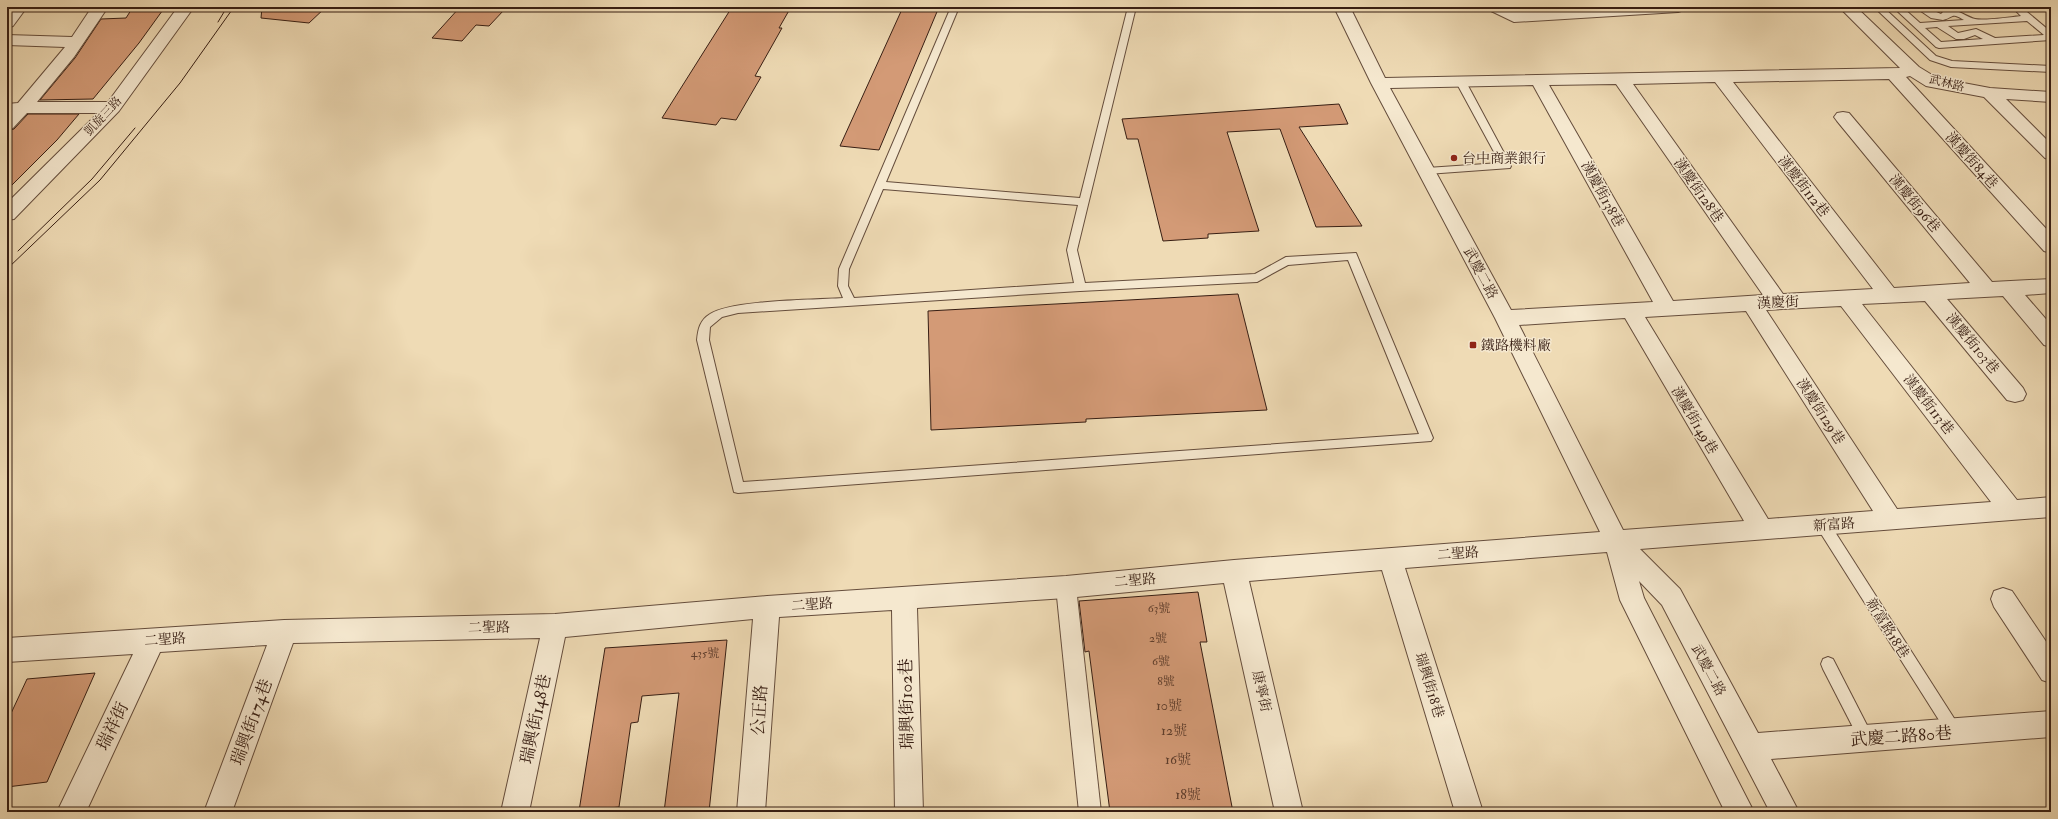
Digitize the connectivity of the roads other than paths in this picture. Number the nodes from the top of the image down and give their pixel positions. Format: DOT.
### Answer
graph roads {
  1 [pos="19,7"];
  2 [pos="100,7"];
  3 [pos="186,7"];
  4 [pos="955,7"];
  5 [pos="1132,7"];
  6 [pos="1342,7"];
  7 [pos="1495,7"];
  8 [pos="1678,7"];
  9 [pos="1847,7"];
  10 [pos="1878,7"];
  11 [pos="1897,7"];
  12 [pos="1919,7"];
  13 [pos="2016,7"];
  14 [pos="2026,7"];
  15 [pos="2029,18"];
  16 [pos="1972,22"];
  17 [pos="7,23"];
  18 [pos="1938,24"];
  19 [pos="1918,26"];
  20 [pos="2051,28"];
  21 [pos="2051,37"];
  22 [pos="7,40"];
  23 [pos="1993,41"];
  24 [pos="76,42"];
  25 [pos="2051,69"];
  26 [pos="1913,71"];
  27 [pos="1894,74"];
  28 [pos="1720,77"];
  29 [pos="1620,78"];
  30 [pos="1538,80"];
  31 [pos="1461,82"];
  32 [pos="1379,83"];
  33 [pos="1990,93"];
  34 [pos="2051,97"];
  35 [pos="113,107"];
  36 [pos="15,108"];
  37 [pos="1843,117"];
  38 [pos="7,124"];
  39 [pos="2051,154"];
  40 [pos="1427,171"];
  41 [pos="879,185"];
  42 [pos="1084,202"];
  43 [pos="7,214"];
  44 [pos="2051,246"];
  45 [pos="2051,286"];
  46 [pos="1080,287"];
  47 [pos="2008,289"];
  48 [pos="1986,290"];
  49 [pos="1930,293"];
  50 [pos="1889,296"];
  51 [pos="1846,298"];
  52 [pos="850,301"];
  53 [pos="1778,302"];
  54 [pos="1751,304"];
  55 [pos="1667,308"];
  56 [pos="1630,310"];
  57 [pos="1505,318"];
  58 [pos="2051,338"];
  59 [pos="2015,394"];
  60 [pos="2051,507"];
  61 [pos="2011,510"];
  62 [pos="1891,519"];
  63 [pos="1822,525"];
  64 [pos="1761,529"];
  65 [pos="1616,541"];
  66 [pos="1390,558"];
  67 [pos="1234,571"];
  68 [pos="1066,587"];
  69 [pos="904,597"];
  70 [pos="2003,599"];
  71 [pos="767,607"];
  72 [pos="556,626"];
  73 [pos="284,632"];
  74 [pos="153,640"];
  75 [pos="7,650"];
  76 [pos="1828,664"];
  77 [pos="2051,670"];
  78 [pos="2051,724"];
  79 [pos="1954,731"];
  80 [pos="1866,738"];
  81 [pos="1750,747"];
  82 [pos="70,812"];
  83 [pos="218,812"];
  84 [pos="515,812"];
  85 [pos="751,812"];
  86 [pos="909,812"];
  87 [pos="1090,812"];
  88 [pos="1289,812"];
  89 [pos="1469,812"];
  90 [pos="1740,812"];
  91 [pos="1785,812"];
  1 -- 17 [label="street"];
  2 -- 24 [label="street"];
  3 -- 35 [label="street, 凱旋三路"];
  4 -- 41 [label="lane"];
  5 -- 42 [label="lane"];
  6 -- 32 [label="street, 武慶二路"];
  7 -- 8 [label="street"];
  9 -- 26 [label="street, 武林路"];
  10 -- 25 [label="lane"];
  11 -- 19 [label="lane"];
  12 -- 16 [label="lane"];
  13 -- 15 [label="lane"];
  14 -- 20 [label="lane"];
  15 -- 16 [label="lane"];
  15 -- 21 [label="lane"];
  16 -- 18 [label="lane"];
  18 -- 19 [label="lane"];
  18 -- 23 [label="lane"];
  19 -- 23 [label="lane"];
  21 -- 23 [label="lane"];
  22 -- 24 [label="street"];
  24 -- 36 [label="street"];
  26 -- 27 [label="street"];
  26 -- 33 [label="street, 武林路"];
  27 -- 28 [label="street"];
  27 -- 44 [label="street, 漢慶街84巷"];
  28 -- 29 [label="street"];
  28 -- 50 [label="street, 漢慶街112巷"];
  29 -- 30 [label="street"];
  29 -- 53 [label="street, 漢慶街128巷"];
  30 -- 31 [label="street"];
  30 -- 55 [label="street, 漢慶街138巷"];
  31 -- 32 [label="street"];
  31 -- 40 [label="lane"];
  32 -- 40 [label="street, 武慶二路"];
  33 -- 34 [label="street, 武林路"];
  33 -- 39 [label="street"];
  35 -- 36 [label="street"];
  35 -- 43 [label="street, 凱旋三路"];
  36 -- 38 [label="street"];
  37 -- 48 [label="street, 漢慶街96巷"];
  40 -- 57 [label="street, 武慶二路"];
  41 -- 42 [label="lane"];
  41 -- 52 [label="lane"];
  42 -- 46 [label="lane"];
  45 -- 47 [label="street, 漢慶街"];
  46 -- 52 [label="lane"];
  46 -- 52 [label="lane"];
  47 -- 48 [label="street, 漢慶街"];
  47 -- 58 [label="street"];
  48 -- 49 [label="street, 漢慶街"];
  49 -- 50 [label="street, 漢慶街"];
  49 -- 59 [label="street, 漢慶街103巷"];
  50 -- 51 [label="street, 漢慶街"];
  51 -- 53 [label="street, 漢慶街"];
  51 -- 61 [label="street, 漢慶街113巷"];
  53 -- 54 [label="street, 漢慶街"];
  54 -- 55 [label="street, 漢慶街"];
  54 -- 62 [label="street, 漢慶街129巷"];
  55 -- 56 [label="street, 漢慶街"];
  56 -- 57 [label="street, 漢慶街"];
  56 -- 64 [label="street, 漢慶街149巷"];
  57 -- 65 [label="street, 武慶二路"];
  60 -- 61 [label="street, 新富路"];
  61 -- 62 [label="street, 新富路"];
  62 -- 63 [label="street, 新富路"];
  63 -- 64 [label="street, 新富路"];
  63 -- 79 [label="lane, 新富路18巷"];
  64 -- 65 [label="street, 新富路"];
  65 -- 66 [label="street, 二聖路"];
  65 -- 81 [label="street, 武慶二路"];
  65 -- 90 [label="street, 武慶二路"];
  66 -- 67 [label="street, 二聖路"];
  66 -- 89 [label="street, 瑞興街18巷"];
  67 -- 68 [label="street, 二聖路"];
  67 -- 88 [label="street, 康寧街"];
  68 -- 69 [label="street, 二聖路"];
  68 -- 87 [label="street"];
  69 -- 71 [label="street, 二聖路"];
  69 -- 86 [label="street, 瑞興街102巷"];
  70 -- 77 [label="street"];
  71 -- 72 [label="street, 二聖路"];
  71 -- 85 [label="street, 公正路"];
  72 -- 73 [label="street, 二聖路"];
  72 -- 84 [label="street, 瑞興街148巷"];
  73 -- 74 [label="street, 二聖路"];
  73 -- 83 [label="street, 瑞興街174巷"];
  74 -- 75 [label="street, 二聖路"];
  74 -- 82 [label="street, 瑞祥街"];
  76 -- 80 [label="lane"];
  78 -- 79 [label="street, 武慶二路80巷"];
  79 -- 80 [label="street, 武慶二路80巷"];
  80 -- 81 [label="street, 武慶二路80巷"];
  81 -- 91 [label="street, 武慶二路"];
}
